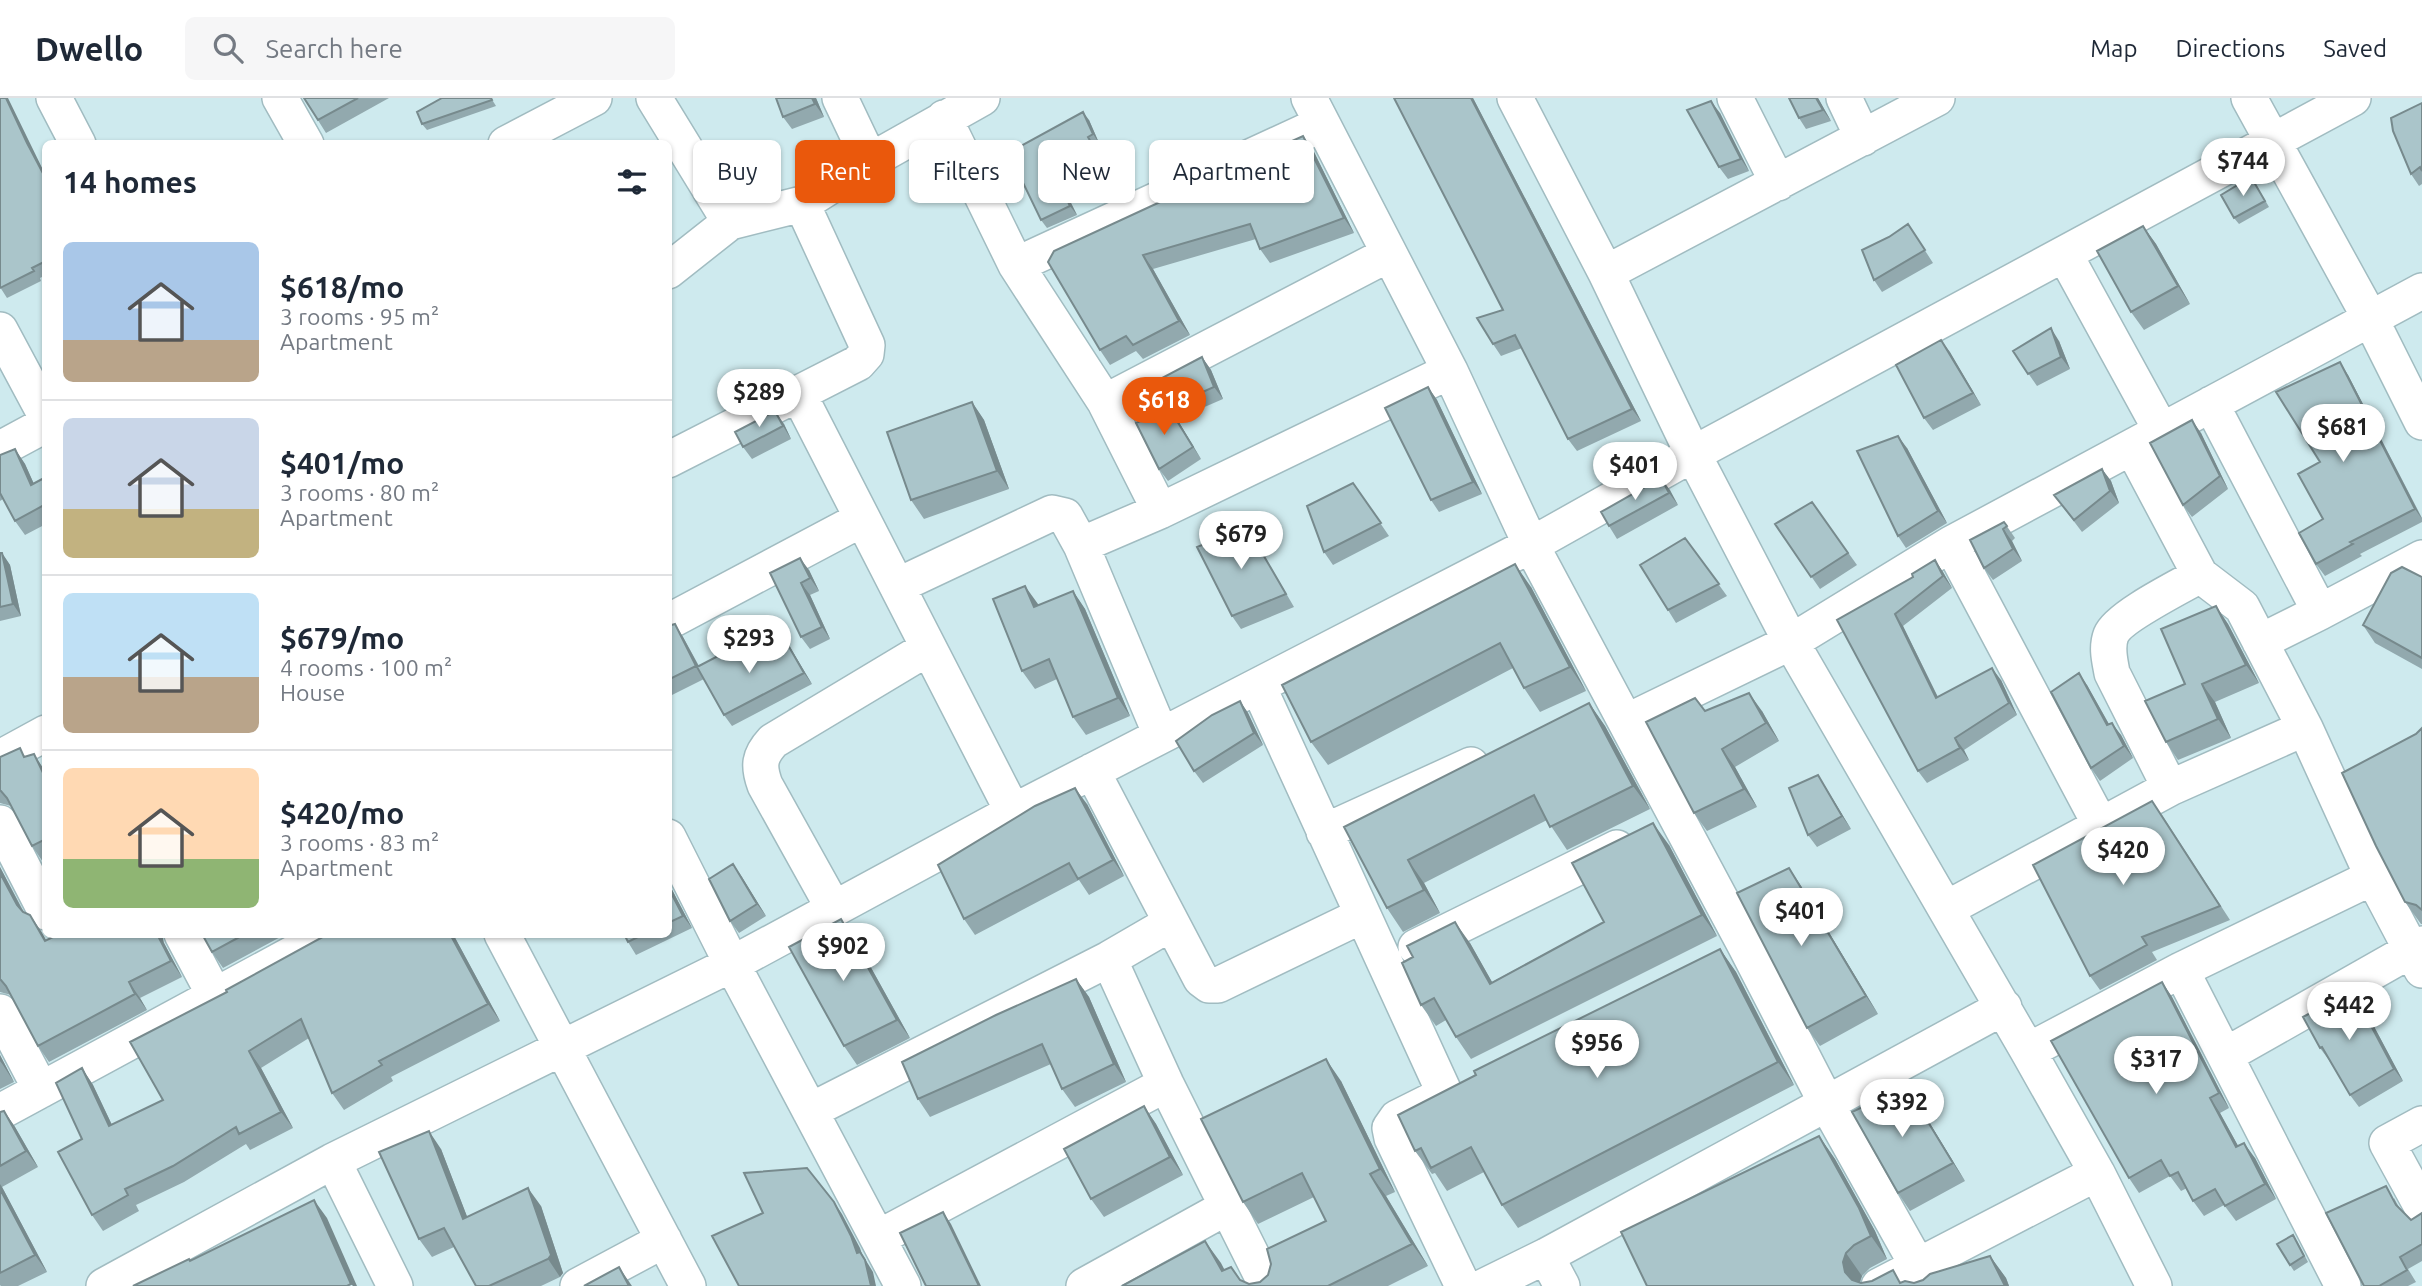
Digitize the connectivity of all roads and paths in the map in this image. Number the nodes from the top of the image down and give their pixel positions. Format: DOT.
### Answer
graph roads {
  1 [pos="54,98"];
  2 [pos="280,98"];
  3 [pos="594,98"];
  4 [pos="654,98"];
  5 [pos="840,98"];
  6 [pos="982,98"];
  7 [pos="1515,98"];
  8 [pos="1735,98"];
  9 [pos="1844,98"];
  10 [pos="1937,98"];
  11 [pos="2249,98"];
  12 [pos="2353,98"];
  13 [pos="1315,111"];
  14 [pos="944,118"];
  15 [pos="1863,138"];
  16 [pos="76,140"];
  17 [pos="304,140"];
  18 [pos="514,140"];
  19 [pos="860,140"];
  20 [pos="2272,142"];
  21 [pos="895,146"];
  22 [pos="1778,183"];
  23 [pos="802,204"];
  24 [pos="730,222"];
  25 [pos="1389,254"];
  26 [pos="2065,255"];
  27 [pos="1016,265"];
  28 [pos="672,268"];
  29 [pos="1606,274"];
  30 [pos="2422,291"];
  31 [pos="2370,318"];
  32 [pos="0,330"];
  33 [pos="1450,372"];
  34 [pos="797,393"];
  35 [pos="1105,402"];
  36 [pos="2211,404"];
  37 [pos="42,408"];
  38 [pos="2422,422"];
  39 [pos="42,426"];
  40 [pos="2146,439"];
  41 [pos="0,449"];
  42 [pos="1693,454"];
  43 [pos="672,458"];
  44 [pos="1160,510"];
  45 [pos="862,519"];
  46 [pos="1951,544"];
  47 [pos="1081,545"];
  48 [pos="1531,545"];
  49 [pos="2422,558"];
  50 [pos="2200,575"];
  51 [pos="897,586"];
  52 [pos="2320,612"];
  53 [pos="672,620"];
  54 [pos="1791,642"];
  55 [pos="2260,642"];
  56 [pos="928,648"];
  57 [pos="1258,686"];
  58 [pos="1610,711"];
  59 [pos="2305,728"];
  60 [pos="42,735"];
  61 [pos="1161,735"];
  62 [pos="1501,751"];
  63 [pos="0,758"];
  64 [pos="2365,768"];
  65 [pos="1092,771"];
  66 [pos="2330,786"];
  67 [pos="2170,788"];
  68 [pos="1013,812"];
  69 [pos="0,823"];
  70 [pos="2101,826"];
  71 [pos="1657,828"];
  72 [pos="1324,832"];
  73 [pos="672,845"];
  74 [pos="2373,877"];
  75 [pos="42,904"];
  76 [pos="834,909"];
  77 [pos="1946,909"];
  78 [pos="1363,915"];
  79 [pos="1171,923"];
  80 [pos="184,938"];
  81 [pos="504,938"];
  82 [pos="308,940"];
  83 [pos="2419,954"];
  84 [pos="1109,959"];
  85 [pos="1385,963"];
  86 [pos="732,964"];
  87 [pos="2181,970"];
  88 [pos="215,996"];
  89 [pos="2004,1007"];
  90 [pos="0,1012"];
  91 [pos="562,1046"];
  92 [pos="2028,1051"];
  93 [pos="2226,1055"];
  94 [pos="1166,1084"];
  95 [pos="41,1090"];
  96 [pos="1826,1104"];
  97 [pos="810,1111"];
  98 [pos="0,1112"];
  99 [pos="2422,1124"];
  100 [pos="333,1161"];
  101 [pos="2097,1173"];
  102 [pos="1227,1207"];
  103 [pos="2422,1207"];
  104 [pos="878,1238"];
  105 [pos="664,1240"];
  106 [pos="1554,1271"];
  107 [pos="1924,1276"];
  108 [pos="103,1286"];
  109 [pos="395,1286"];
  110 [pos="578,1286"];
  111 [pos="688,1286"];
  112 [pos="903,1286"];
  113 [pos="1084,1286"];
  114 [pos="1267,1286"];
  115 [pos="1463,1286"];
  116 [pos="1485,1286"];
  117 [pos="1879,1286"];
  118 [pos="2154,1286"];
  119 [pos="2343,1286"];
  1 -- 16 [label="street"];
  2 -- 17 [label="street"];
  3 -- 18 [label="street"];
  4 -- 24 [label="street"];
  5 -- 19 [label="street"];
  6 -- 14 [label="street"];
  7 -- 29 [label="street"];
  8 -- 22 [label="street"];
  9 -- 15 [label="street"];
  10 -- 15 [label="street"];
  11 -- 20 [label="street"];
  12 -- 20 [label="street"];
  13 -- 25 [label="street"];
  13 -- 27 [label="street"];
  14 -- 21 [label="street"];
  14 -- 27 [label="street"];
  15 -- 22 [label="street"];
  20 -- 26 [label="street"];
  20 -- 31 [label="street"];
  22 -- 29 [label="street"];
  23 -- 24 [label="street"];
  23 -- 34 [label="street"];
  24 -- 28 [label="street"];
  25 -- 33 [label="street"];
  25 -- 35 [label="street"];
  26 -- 40 [label="street"];
  26 -- 42 [label="street"];
  27 -- 35 [label="street"];
  29 -- 42 [label="street"];
  30 -- 31 [label="street"];
  31 -- 36 [label="street"];
  31 -- 38 [label="street"];
  32 -- 37 [label="street"];
  33 -- 44 [label="street"];
  33 -- 48 [label="street"];
  34 -- 43 [label="street"];
  34 -- 45 [label="street"];
  35 -- 44 [label="street"];
  36 -- 40 [label="street"];
  36 -- 52 [label="street"];
  39 -- 41 [label="street"];
  40 -- 46 [label="street"];
  40 -- 50 [label="street"];
  42 -- 48 [label="street"];
  42 -- 54 [label="street"];
  44 -- 47 [label="street"];
  45 -- 51 [label="street"];
  45 -- 53 [label="street"];
  46 -- 54 [label="street"];
  46 -- 70 [label="street"];
  47 -- 51 [label="street"];
  47 -- 61 [label="street"];
  48 -- 57 [label="street"];
  48 -- 58 [label="street"];
  49 -- 52 [label="street"];
  50 -- 55 [label="street"];
  50 -- 67 [label="street"];
  51 -- 56 [label="street"];
  52 -- 55 [label="street"];
  54 -- 58 [label="street"];
  54 -- 77 [label="street"];
  55 -- 59 [label="street"];
  56 -- 68 [label="street"];
  56 -- 76 [label="street"];
  57 -- 61 [label="street"];
  57 -- 72 [label="street"];
  58 -- 71 [label="street"];
  59 -- 66 [label="street"];
  59 -- 67 [label="street"];
  60 -- 63 [label="street"];
  61 -- 65 [label="street"];
  62 -- 72 [label="street"];
  64 -- 66 [label="street"];
  65 -- 68 [label="street"];
  65 -- 79 [label="street"];
  66 -- 74 [label="street"];
  67 -- 70 [label="street"];
  68 -- 76 [label="street"];
  69 -- 75 [label="street"];
  70 -- 77 [label="street"];
  71 -- 85 [label="street"];
  71 -- 96 [label="street"];
  72 -- 78 [label="street"];
  73 -- 86 [label="street"];
  74 -- 83 [label="street"];
  74 -- 87 [label="street"];
  76 -- 86 [label="street"];
  77 -- 89 [label="street"];
  78 -- 79 [label="street"];
  78 -- 85 [label="street"];
  79 -- 84 [label="street"];
  80 -- 88 [label="street"];
  81 -- 91 [label="street"];
  82 -- 88 [label="street"];
  83 -- 93 [label="street"];
  84 -- 94 [label="street"];
  84 -- 97 [label="street"];
  85 -- 115 [label="street"];
  86 -- 91 [label="street"];
  86 -- 97 [label="street"];
  87 -- 92 [label="street"];
  87 -- 93 [label="street"];
  88 -- 95 [label="street"];
  89 -- 92 [label="street"];
  89 -- 96 [label="street"];
  90 -- 95 [label="street"];
  91 -- 100 [label="street"];
  91 -- 105 [label="street"];
  92 -- 101 [label="street"];
  93 -- 119 [label="street"];
  94 -- 102 [label="street"];
  94 -- 104 [label="street"];
  95 -- 98 [label="street"];
  96 -- 106 [label="street"];
  96 -- 107 [label="street"];
  97 -- 104 [label="street"];
  99 -- 103 [label="street"];
  100 -- 108 [label="street"];
  100 -- 109 [label="street"];
  101 -- 107 [label="street"];
  101 -- 118 [label="street"];
  102 -- 113 [label="street"];
  102 -- 114 [label="street"];
  104 -- 112 [label="street"];
  105 -- 110 [label="street"];
  105 -- 111 [label="street"];
  106 -- 116 [label="street"];
  107 -- 117 [label="street"];
}
